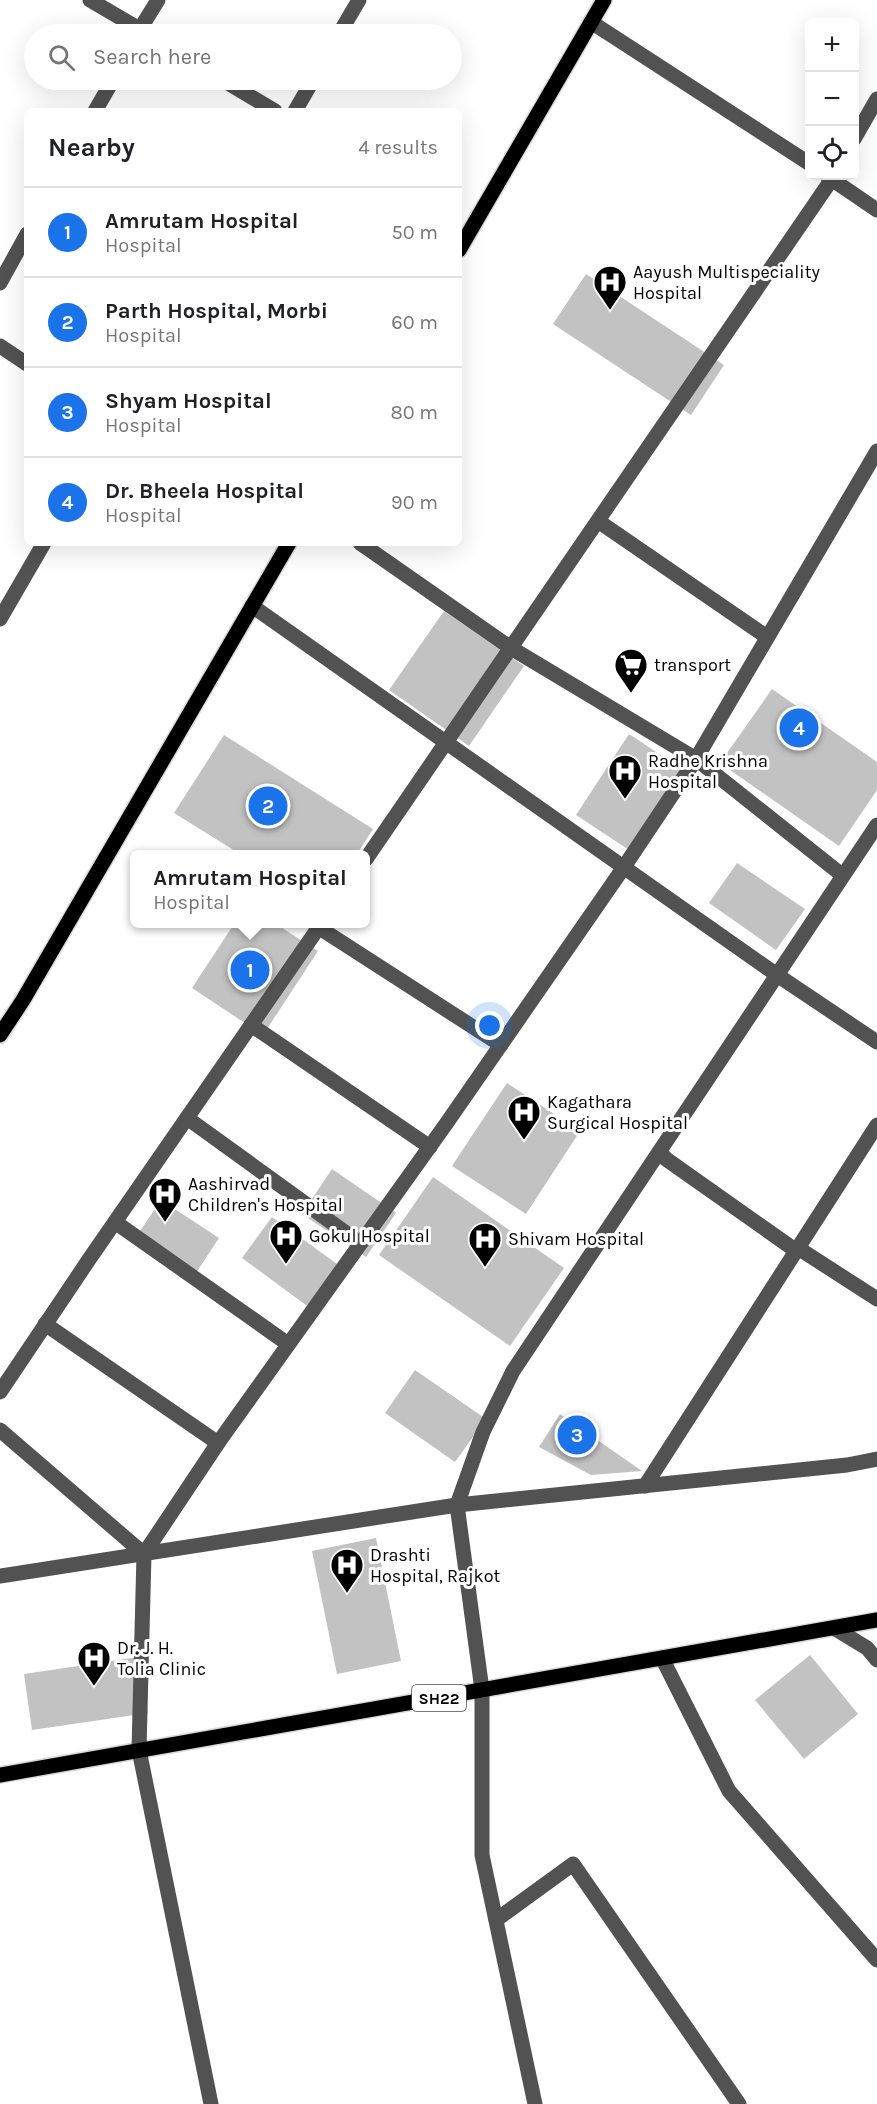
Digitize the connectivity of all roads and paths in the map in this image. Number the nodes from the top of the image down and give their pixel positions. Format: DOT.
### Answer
graph roads {
  1 [pos="90,0"];
  2 [pos="158,0"];
  3 [pos="360,0"];
  4 [pos="604,0"];
  5 [pos="591,22"];
  6 [pos="128,24"];
  7 [pos="146,24"];
  8 [pos="345,24"];
  9 [pos="107,90"];
  10 [pos="240,90"];
  11 [pos="307,90"];
  12 [pos="877,99"];
  13 [pos="97,108"];
  14 [pos="270,108"];
  15 [pos="297,108"];
  16 [pos="859,132"];
  17 [pos="805,161"];
  18 [pos="829,180"];
  19 [pos="835,180"];
  20 [pos="877,210"];
  21 [pos="24,239"];
  22 [pos="462,245"];
  23 [pos="0,283"];
  24 [pos="0,346"];
  25 [pos="24,362"];
  26 [pos="877,451"];
  27 [pos="598,521"];
  28 [pos="42,546"];
  29 [pos="287,546"];
  30 [pos="364,546"];
  31 [pos="252,606"];
  32 [pos="0,620"];
  33 [pos="767,637"];
  34 [pos="511,648"];
  35 [pos="446,742"];
  36 [pos="696,759"];
  37 [pos="877,825"];
  38 [pos="370,853"];
  39 [pos="624,867"];
  40 [pos="842,875"];
  41 [pos="318,928"];
  42 [pos="325,928"];
  43 [pos="777,975"];
  44 [pos="251,1025"];
  45 [pos="0,1035"];
  46 [pos="877,1042"];
  47 [pos="501,1045"];
  48 [pos="187,1118"];
  49 [pos="877,1125"];
  50 [pos="430,1147"];
  51 [pos="660,1152"];
  52 [pos="115,1222"];
  53 [pos="360,1243"];
  54 [pos="798,1248"];
  55 [pos="877,1299"];
  56 [pos="45,1324"];
  57 [pos="288,1344"];
  58 [pos="0,1392"];
  59 [pos="0,1430"];
  60 [pos="218,1443"];
  61 [pos="877,1459"];
  62 [pos="645,1486"];
  63 [pos="457,1505"];
  64 [pos="144,1554"];
  65 [pos="0,1576"];
  66 [pos="877,1620"];
  67 [pos="834,1628"];
  68 [pos="663,1658"];
  69 [pos="877,1660"];
  70 [pos="482,1690"];
  71 [pos="139,1750"];
  72 [pos="0,1774"];
  73 [pos="496,1920"];
  74 [pos="877,1960"];
  75 [pos="211,2104"];
  76 [pos="535,2104"];
  77 [pos="739,2104"];
  1 -- 6 [label="street"];
  2 -- 7 [label="street"];
  3 -- 8 [label="street"];
  4 -- 5 [label="main road"];
  5 -- 17 [label="street"];
  5 -- 22 [label="main road"];
  9 -- 13 [label="street"];
  10 -- 14 [label="street"];
  11 -- 15 [label="street"];
  12 -- 16 [label="street"];
  18 -- 27 [label="street"];
  19 -- 20 [label="street"];
  21 -- 23 [label="street"];
  24 -- 25 [label="street"];
  26 -- 33 [label="street"];
  27 -- 33 [label="street"];
  27 -- 34 [label="street"];
  28 -- 32 [label="street"];
  29 -- 31 [label="main road"];
  30 -- 34 [label="street"];
  31 -- 35 [label="street"];
  31 -- 45 [label="main road"];
  33 -- 36 [label="street"];
  34 -- 35 [label="street"];
  34 -- 36 [label="street"];
  35 -- 38 [label="street"];
  35 -- 39 [label="street"];
  36 -- 39 [label="street"];
  36 -- 40 [label="street"];
  37 -- 40 [label="street"];
  39 -- 43 [label="street"];
  39 -- 47 [label="street"];
  40 -- 43 [label="street"];
  41 -- 44 [label="street"];
  42 -- 47 [label="street"];
  43 -- 46 [label="street"];
  43 -- 51 [label="street"];
  44 -- 48 [label="street"];
  44 -- 50 [label="street"];
  47 -- 50 [label="street"];
  48 -- 52 [label="street"];
  48 -- 53 [label="street"];
  49 -- 54 [label="street"];
  50 -- 53 [label="street"];
  51 -- 54 [label="street"];
  51 -- 63 [label="street"];
  52 -- 56 [label="street"];
  52 -- 57 [label="street"];
  53 -- 57 [label="street"];
  54 -- 55 [label="street"];
  54 -- 62 [label="street"];
  56 -- 58 [label="street"];
  56 -- 60 [label="street"];
  57 -- 60 [label="street"];
  59 -- 64 [label="street"];
  60 -- 64 [label="street"];
  61 -- 62 [label="street"];
  62 -- 63 [label="street"];
  63 -- 64 [label="street"];
  63 -- 70 [label="street"];
  64 -- 65 [label="street"];
  64 -- 71 [label="street"];
  66 -- 67 [label="main road, SH22"];
  67 -- 68 [label="main road, SH22"];
  67 -- 69 [label="street"];
  68 -- 70 [label="main road, SH22"];
  68 -- 74 [label="street"];
  70 -- 71 [label="main road, SH22"];
  70 -- 73 [label="street"];
  71 -- 72 [label="main road, SH22"];
  71 -- 75 [label="street"];
  73 -- 76 [label="street"];
  73 -- 77 [label="street"];
}
